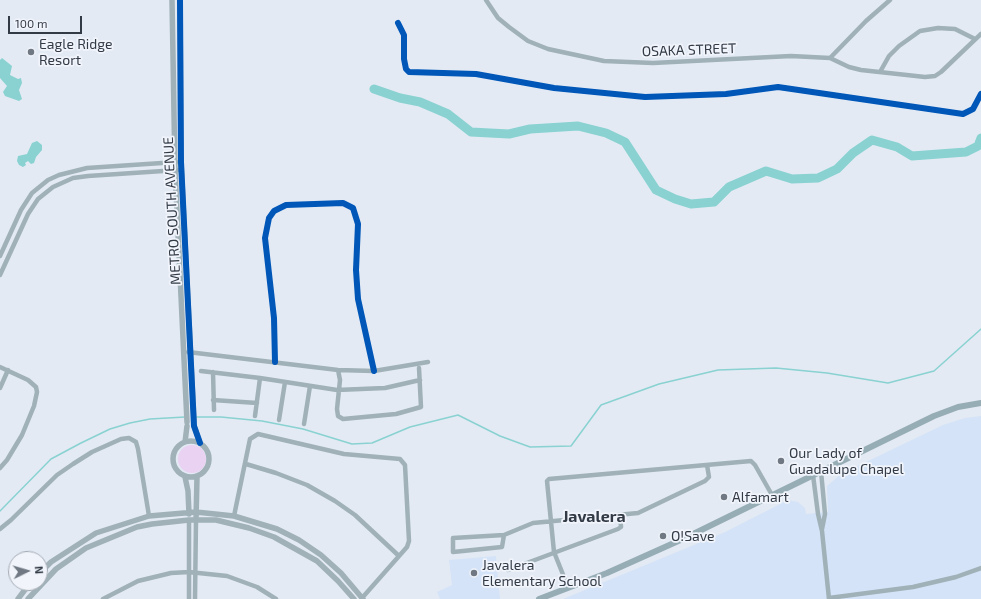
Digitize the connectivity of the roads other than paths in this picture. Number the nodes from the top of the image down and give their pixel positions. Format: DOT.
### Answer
graph roads {
  1 [pos="172,0"];
  2 [pos="180,0"];
  3 [pos="486,0"];
  4 [pos="890,0"];
  5 [pos="398,23"];
  6 [pos="981,34"];
  7 [pos="974,39"];
  8 [pos="830,58"];
  9 [pos="880,72"];
  10 [pos="981,94"];
  11 [pos="174,162"];
  12 [pos="181,162"];
  13 [pos="175,170"];
  14 [pos="182,170"];
  15 [pos="0,256"];
  16 [pos="0,275"];
  17 [pos="184,352"];
  18 [pos="191,352"];
  19 [pos="275,362"];
  20 [pos="428,362"];
  21 [pos="0,367"];
  22 [pos="419,368"];
  23 [pos="8,370"];
  24 [pos="338,370"];
  25 [pos="201,371"];
  26 [pos="374,371"];
  27 [pos="213,372"];
  28 [pos="260,378"];
  29 [pos="420,380"];
  30 [pos="285,382"];
  31 [pos="310,386"];
  32 [pos="0,388"];
  33 [pos="338,390"];
  34 [pos="213,400"];
  35 [pos="257,403"];
  36 [pos="981,403"];
  37 [pos="214,410"];
  38 [pos="190,412"];
  39 [pos="255,416"];
  40 [pos="279,420"];
  41 [pos="191,423"];
  42 [pos="304,424"];
  43 [pos="185,442"];
  44 [pos="200,443"];
  45 [pos="246,464"];
  46 [pos="707,465"];
  47 [pos="0,468"];
  48 [pos="821,471"];
  49 [pos="813,475"];
  50 [pos="185,477"];
  51 [pos="197,477"];
  52 [pos="772,495"];
  53 [pos="189,512"];
  54 [pos="196,512"];
  55 [pos="620,515"];
  56 [pos="149,516"];
  57 [pos="234,516"];
  58 [pos="189,520"];
  59 [pos="196,520"];
  60 [pos="551,521"];
  61 [pos="0,529"];
  62 [pos="822,531"];
  63 [pos="504,535"];
  64 [pos="554,552"];
  65 [pos="399,556"];
  66 [pos="48,565"];
  67 [pos="981,568"];
  68 [pos="508,570"];
  69 [pos="189,572"];
  70 [pos="196,572"];
  71 [pos="568,587"];
  72 [pos="362,598"];
  73 [pos="829,598"];
  74 [pos="28,599"];
  75 [pos="103,599"];
  76 [pos="189,599"];
  77 [pos="195,599"];
  78 [pos="276,599"];
  79 [pos="354,599"];
  80 [pos="539,599"];
  1 -- 11 [label="street, METRO SOUTH AVENUE"];
  2 -- 12 [label="street, METRO SOUTH AVENUE"];
  3 -- 8 [label="street, OSAKA STREET"];
  4 -- 8 [label="street"];
  5 -- 10 [label="street"];
  6 -- 7 [label="street"];
  7 -- 9 [label="street"];
  7 -- 9 [label="street"];
  8 -- 9 [label="street"];
  11 -- 12 [label="street"];
  11 -- 13 [label="street, METRO SOUTH AVENUE"];
  11 -- 15 [label="street"];
  12 -- 14 [label="street, METRO SOUTH AVENUE"];
  13 -- 14 [label="street"];
  13 -- 16 [label="street"];
  13 -- 17 [label="street, METRO SOUTH AVENUE"];
  14 -- 18 [label="street, METRO SOUTH AVENUE"];
  17 -- 18 [label="street"];
  17 -- 38 [label="street, METRO SOUTH AVENUE"];
  18 -- 19 [label="street"];
  18 -- 38 [label="street, METRO SOUTH AVENUE"];
  19 -- 24 [label="street"];
  19 -- 26 [label="street"];
  20 -- 26 [label="street"];
  21 -- 23 [label="street"];
  22 -- 29 [label="street"];
  23 -- 32 [label="street"];
  23 -- 47 [label="street"];
  24 -- 26 [label="street"];
  24 -- 33 [label="street"];
  25 -- 27 [label="street"];
  27 -- 28 [label="street"];
  27 -- 34 [label="street"];
  28 -- 30 [label="street"];
  28 -- 35 [label="street"];
  29 -- 33 [label="street"];
  29 -- 33 [label="street"];
  30 -- 31 [label="street"];
  30 -- 40 [label="street"];
  31 -- 33 [label="street"];
  31 -- 42 [label="street"];
  34 -- 35 [label="street"];
  34 -- 37 [label="street"];
  35 -- 39 [label="street"];
  36 -- 48 [label="main road"];
  38 -- 41 [label="street, METRO SOUTH AVENUE"];
  41 -- 43 [label="street, METRO SOUTH AVENUE"];
  41 -- 44 [label="street, METRO SOUTH AVENUE"];
  43 -- 44 [label="street"];
  43 -- 50 [label="street, METRO SOUTH AVENUE"];
  44 -- 51 [label="street, METRO SOUTH AVENUE"];
  45 -- 57 [label="street"];
  45 -- 65 [label="street"];
  45 -- 65 [label="street"];
  46 -- 52 [label="street"];
  46 -- 55 [label="street"];
  46 -- 60 [label="street"];
  48 -- 49 [label="main road"];
  48 -- 62 [label="street"];
  49 -- 52 [label="main road"];
  49 -- 62 [label="street"];
  50 -- 51 [label="street"];
  50 -- 53 [label="street, METRO SOUTH AVENUE"];
  51 -- 54 [label="street"];
  52 -- 71 [label="main road"];
  53 -- 54 [label="street"];
  53 -- 56 [label="street"];
  53 -- 58 [label="street, METRO SOUTH AVENUE"];
  54 -- 57 [label="street"];
  54 -- 59 [label="street"];
  55 -- 60 [label="street"];
  55 -- 64 [label="street"];
  56 -- 61 [label="street"];
  56 -- 66 [label="street"];
  57 -- 72 [label="street"];
  58 -- 59 [label="street"];
  58 -- 69 [label="street, METRO SOUTH AVENUE"];
  58 -- 74 [label="street"];
  59 -- 70 [label="street"];
  59 -- 79 [label="street"];
  60 -- 63 [label="street"];
  60 -- 64 [label="street"];
  62 -- 73 [label="street"];
  63 -- 63 [label="street"];
  64 -- 68 [label="street"];
  64 -- 71 [label="street"];
  65 -- 72 [label="street"];
  67 -- 73 [label="street"];
  69 -- 70 [label="street"];
  69 -- 75 [label="street"];
  69 -- 76 [label="street, METRO SOUTH AVENUE"];
  70 -- 77 [label="street"];
  70 -- 78 [label="street"];
  71 -- 80 [label="main road"];
}
